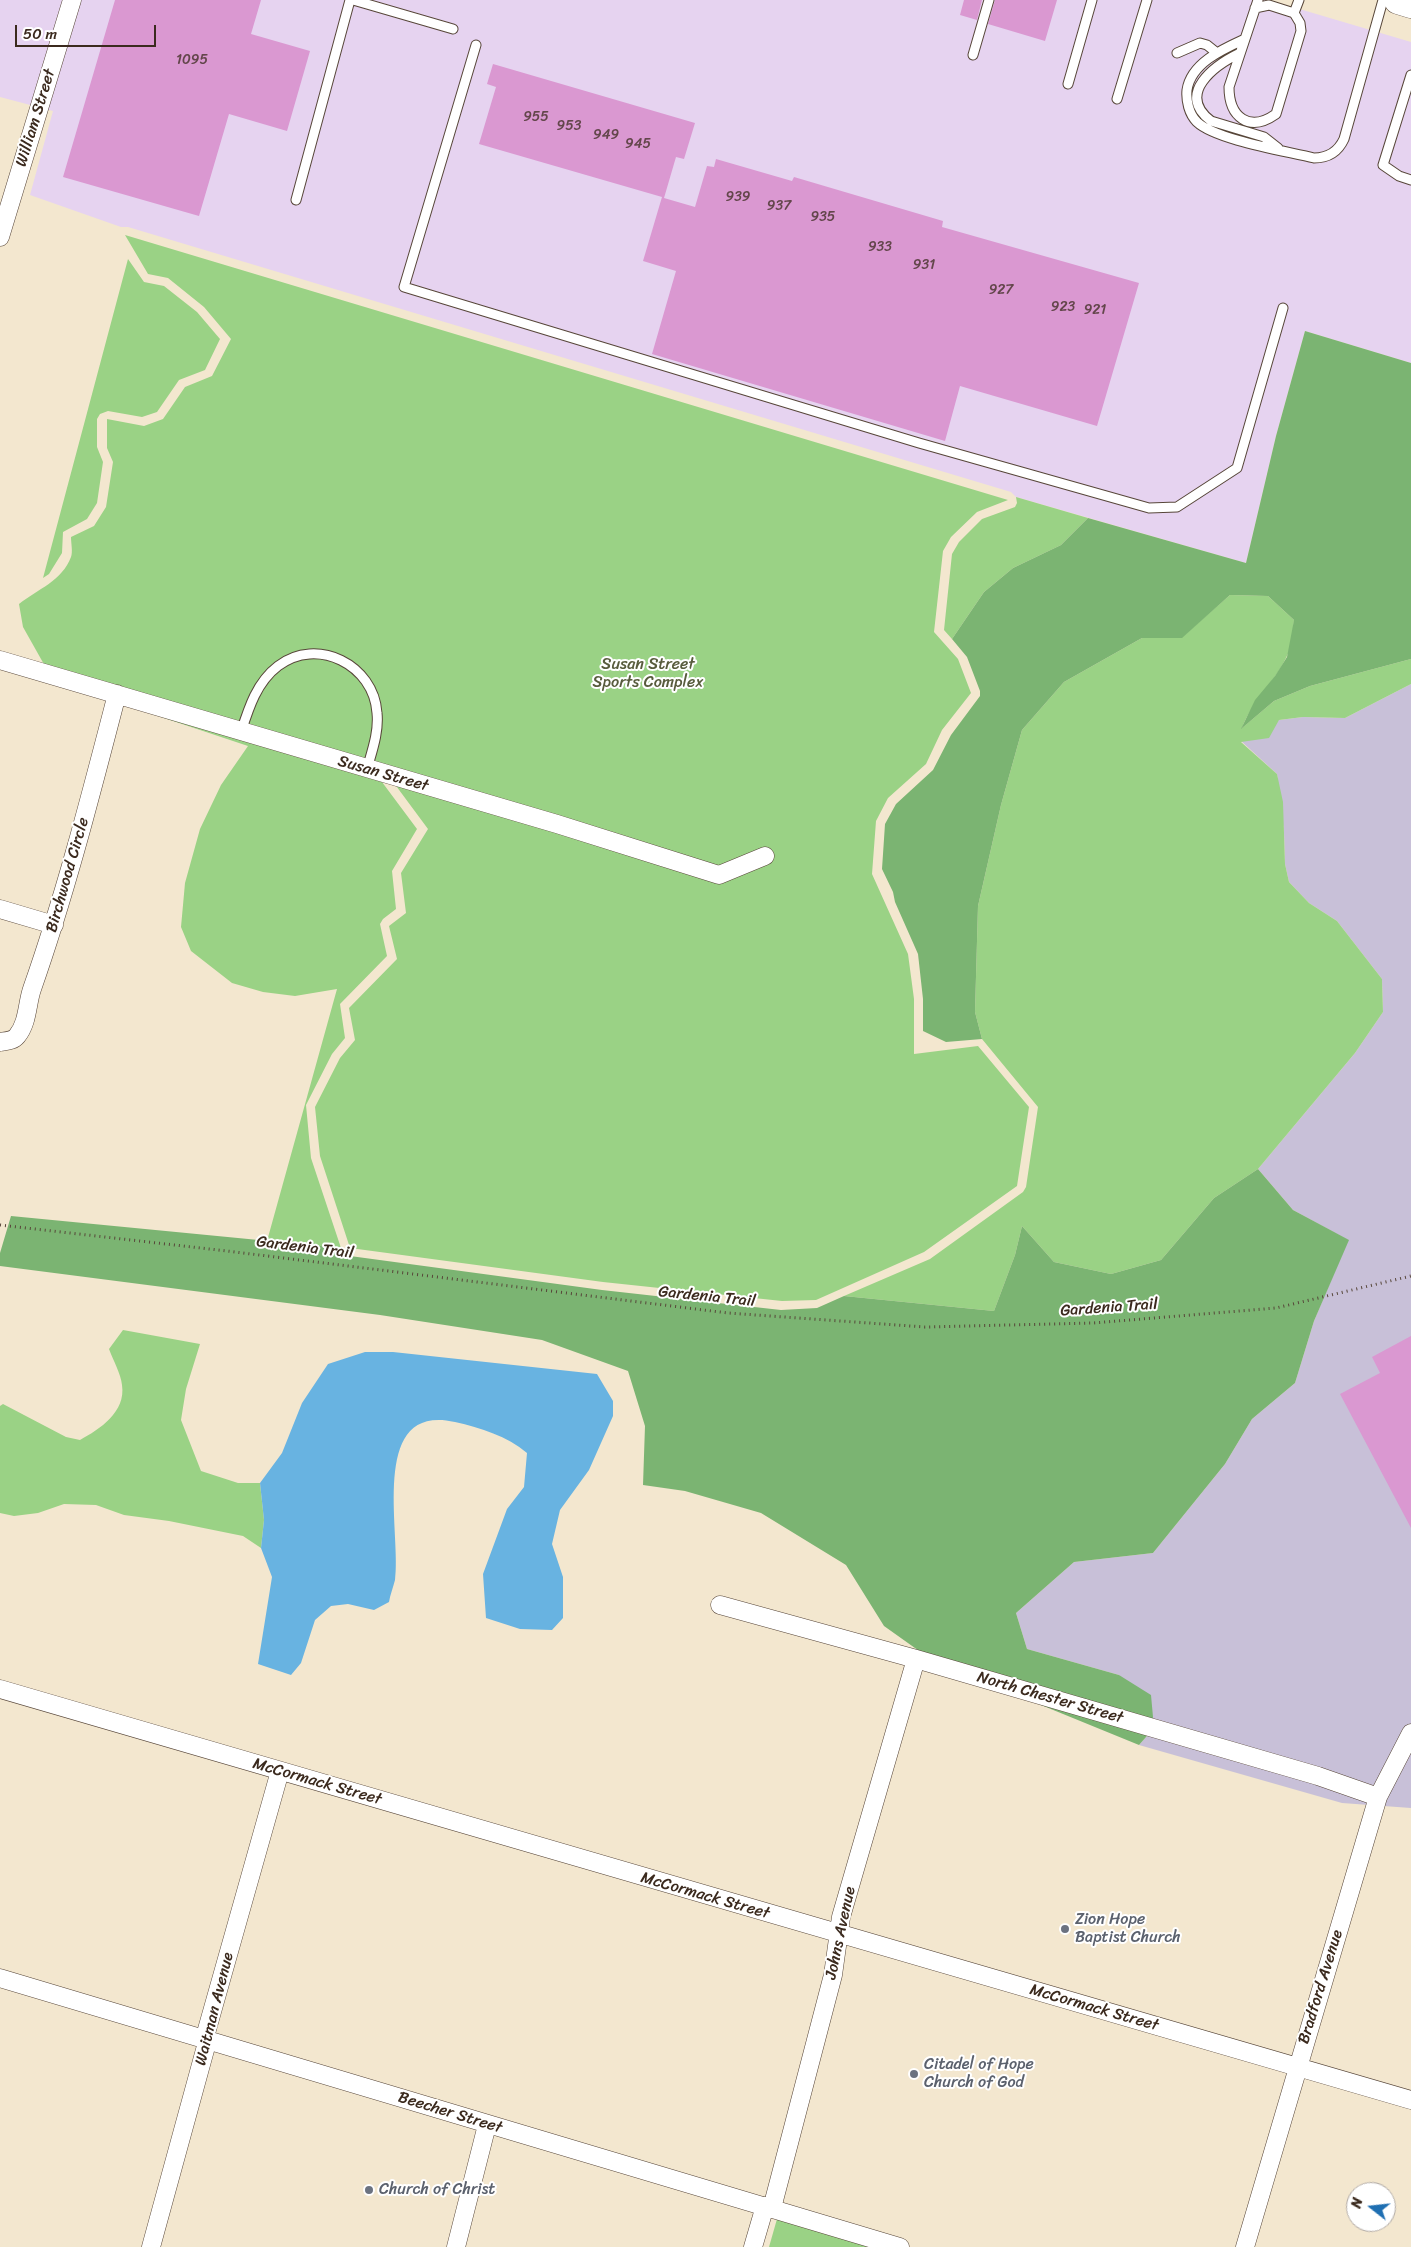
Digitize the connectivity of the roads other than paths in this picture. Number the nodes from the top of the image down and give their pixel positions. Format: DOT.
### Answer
graph roads {
  1 [pos="72,0"];
  2 [pos="352,0"];
  3 [pos="989,0"];
  4 [pos="1092,0"];
  5 [pos="1146,0"];
  6 [pos="1299,0"];
  7 [pos="1383,0"];
  8 [pos="1398,0"];
  9 [pos="1256,4"];
  10 [pos="1411,4"];
  11 [pos="1294,13"];
  12 [pos="453,29"];
  13 [pos="1245,39"];
  14 [pos="476,46"];
  15 [pos="1240,52"];
  16 [pos="1177,53"];
  17 [pos="1217,53"];
  18 [pos="973,55"];
  19 [pos="1411,75"];
  20 [pos="1068,84"];
  21 [pos="1117,99"];
  22 [pos="1280,150"];
  23 [pos="1411,180"];
  24 [pos="6,192"];
  25 [pos="296,200"];
  26 [pos="0,237"];
  27 [pos="1283,308"];
  28 [pos="0,660"];
  29 [pos="117,694"];
  30 [pos="241,732"];
  31 [pos="367,769"];
  32 [pos="765,856"];
  33 [pos="0,910"];
  34 [pos="54,924"];
  35 [pos="0,1042"];
  36 [pos="720,1605"];
  37 [pos="916,1659"];
  38 [pos="0,1689"];
  39 [pos="1411,1733"];
  40 [pos="280,1772"];
  41 [pos="1378,1797"];
  42 [pos="839,1935"];
  43 [pos="0,1978"];
  44 [pos="208,2040"];
  45 [pos="1297,2068"];
  46 [pos="1411,2100"];
  47 [pos="487,2125"];
  48 [pos="769,2207"];
  49 [pos="151,2247"];
  50 [pos="456,2247"];
  51 [pos="753,2247"];
  52 [pos="900,2247"];
  53 [pos="1245,2247"];
  1 -- 24 [label="street, William Street"];
  2 -- 12 [label="lane"];
  2 -- 25 [label="lane"];
  3 -- 18 [label="lane"];
  4 -- 20 [label="lane"];
  5 -- 21 [label="lane"];
  6 -- 11 [label="lane"];
  7 -- 22 [label="lane"];
  8 -- 10 [label="highway"];
  9 -- 11 [label="lane"];
  9 -- 13 [label="lane"];
  11 -- 15 [label="lane"];
  13 -- 15 [label="lane"];
  13 -- 17 [label="lane"];
  14 -- 27 [label="lane"];
  15 -- 22 [label="lane"];
  16 -- 17 [label="lane"];
  17 -- 22 [label="lane"];
  19 -- 23 [label="lane"];
  24 -- 26 [label="street, William Street"];
  28 -- 29 [label="street, Susan Street"];
  29 -- 30 [label="street, Susan Street"];
  29 -- 34 [label="street, Birchwood Circle"];
  30 -- 31 [label="street, Susan Street"];
  30 -- 31 [label="lane"];
  31 -- 32 [label="street, Susan Street"];
  33 -- 34 [label="street"];
  34 -- 35 [label="street, Birchwood Circle"];
  36 -- 37 [label="street, North Chester Street"];
  37 -- 41 [label="street, North Chester Street"];
  37 -- 42 [label="street, Johns Avenue"];
  38 -- 40 [label="street, McCormack Street"];
  39 -- 41 [label="street, Bradford Avenue"];
  40 -- 42 [label="street, McCormack Street"];
  40 -- 44 [label="street, Waitman Avenue"];
  41 -- 45 [label="street, Bradford Avenue"];
  42 -- 45 [label="street, McCormack Street"];
  42 -- 48 [label="street, Johns Avenue"];
  43 -- 44 [label="street, Beecher Street"];
  44 -- 47 [label="street, Beecher Street"];
  44 -- 49 [label="street, Waitman Avenue"];
  45 -- 46 [label="street, McCormack Street"];
  45 -- 53 [label="street, Bradford Avenue"];
  47 -- 48 [label="street, Beecher Street"];
  47 -- 50 [label="street"];
  48 -- 51 [label="street, Johns Avenue"];
  48 -- 52 [label="street, Beecher Street"];
}
